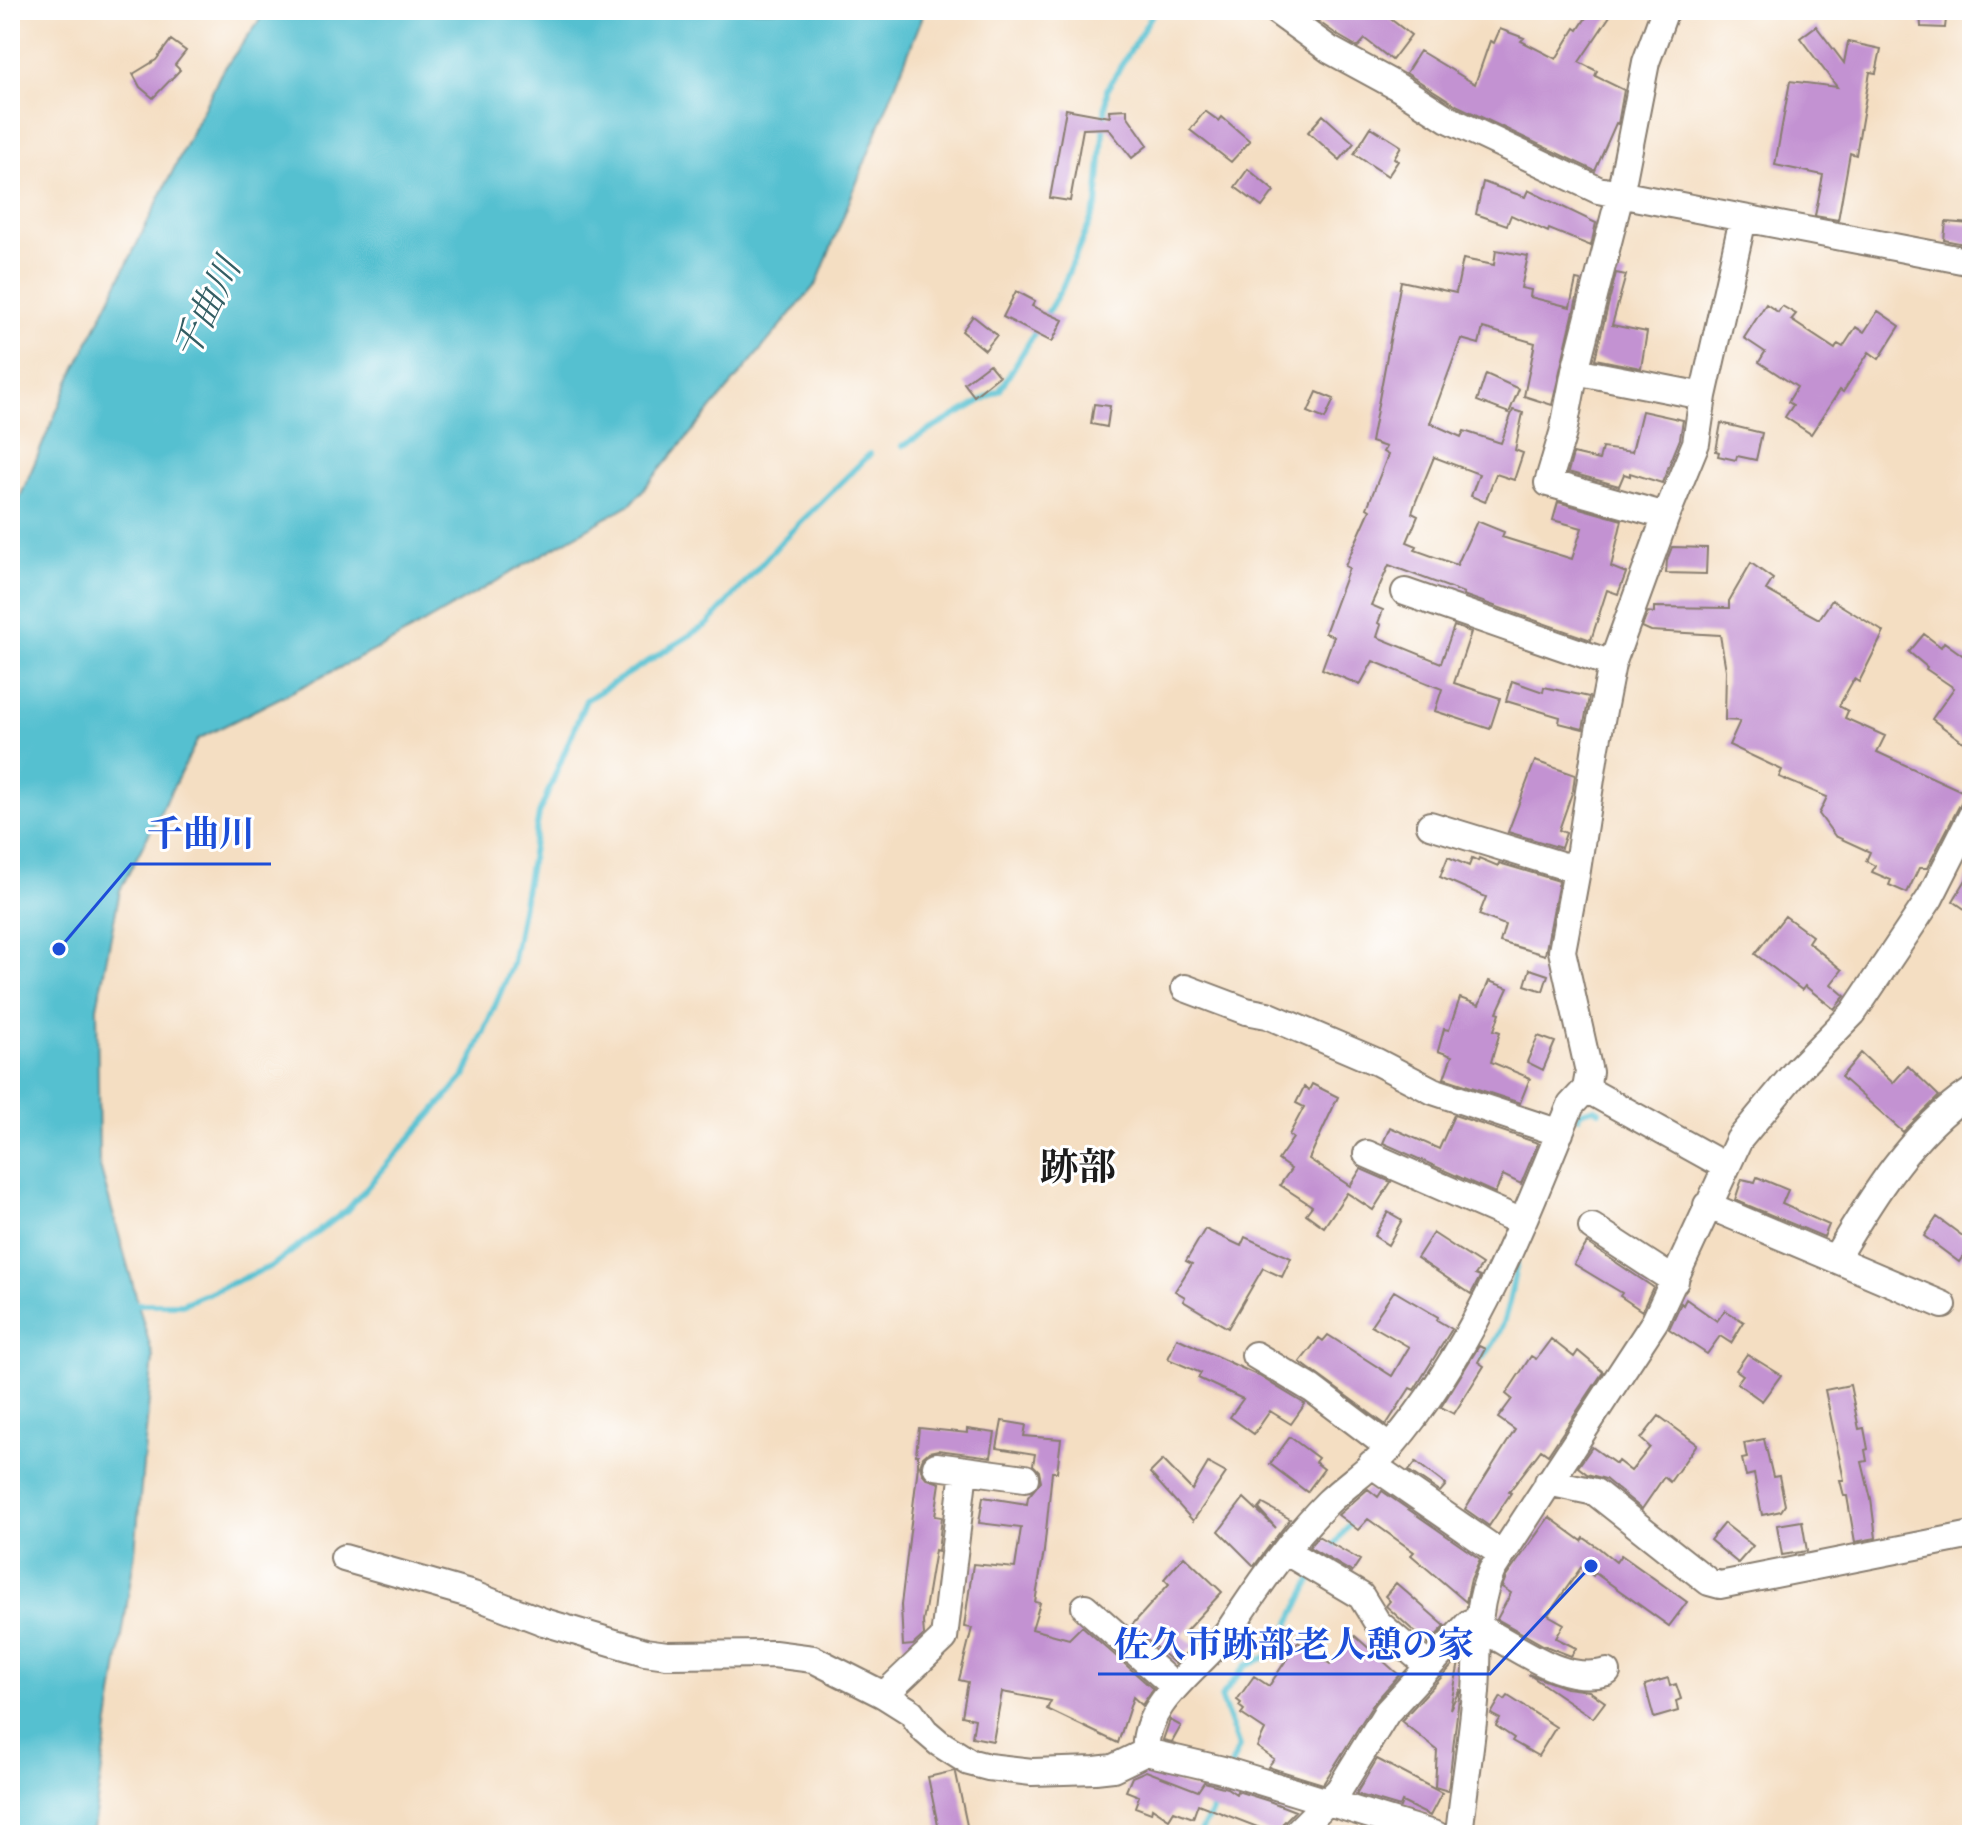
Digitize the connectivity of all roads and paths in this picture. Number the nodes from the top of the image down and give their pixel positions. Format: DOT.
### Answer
graph roads {
  1 [pos="1275,10"];
  2 [pos="1665,10"];
  3 [pos="1620,195"];
  4 [pos="1743,219"];
  5 [pos="1972,262"];
  6 [pos="1575,371"];
  7 [pos="1703,396"];
  8 [pos="1666,516"];
  9 [pos="1405,592"];
  10 [pos="1612,664"];
  11 [pos="1972,815"];
  12 [pos="1430,825"];
  13 [pos="1577,870"];
  14 [pos="1185,988"];
  15 [pos="1586,1089"];
  16 [pos="1972,1091"];
  17 [pos="1560,1133"];
  18 [pos="1367,1154"];
  19 [pos="1718,1182"];
  20 [pos="1522,1222"];
  21 [pos="1592,1227"];
  22 [pos="1835,1259"];
  23 [pos="1675,1281"];
  24 [pos="1943,1305"];
  25 [pos="1255,1355"];
  26 [pos="1382,1464"];
  27 [pos="936,1466"];
  28 [pos="964,1470"];
  29 [pos="1025,1478"];
  30 [pos="1548,1482"];
  31 [pos="1972,1535"];
  32 [pos="1285,1551"];
  33 [pos="1500,1553"];
  34 [pos="344,1558"];
  35 [pos="1085,1607"];
  36 [pos="1478,1627"];
  37 [pos="1428,1666"];
  38 [pos="1607,1672"];
  39 [pos="1175,1687"];
  40 [pos="884,1695"];
  41 [pos="1146,1752"];
  42 [pos="1326,1802"];
  43 [pos="1294,1835"];
  44 [pos="1436,1835"];
  45 [pos="1459,1835"];
  1 -- 3 [label="street"];
  2 -- 3 [label="street"];
  3 -- 4 [label="street"];
  3 -- 6 [label="street"];
  4 -- 5 [label="street"];
  4 -- 7 [label="street"];
  6 -- 7 [label="street"];
  6 -- 8 [label="street"];
  7 -- 8 [label="street"];
  8 -- 10 [label="street"];
  9 -- 10 [label="street"];
  10 -- 13 [label="street"];
  11 -- 19 [label="street"];
  12 -- 13 [label="street"];
  13 -- 15 [label="street"];
  14 -- 17 [label="street"];
  15 -- 17 [label="street"];
  15 -- 19 [label="street"];
  16 -- 22 [label="street"];
  17 -- 20 [label="street"];
  18 -- 20 [label="street"];
  19 -- 22 [label="street"];
  19 -- 23 [label="street"];
  20 -- 26 [label="street"];
  21 -- 23 [label="street"];
  22 -- 24 [label="street"];
  23 -- 30 [label="street"];
  25 -- 26 [label="street"];
  26 -- 32 [label="street"];
  26 -- 33 [label="street"];
  27 -- 28 [label="street"];
  28 -- 29 [label="street"];
  28 -- 40 [label="street"];
  30 -- 31 [label="street"];
  30 -- 33 [label="street"];
  32 -- 37 [label="street"];
  32 -- 39 [label="street"];
  33 -- 36 [label="street"];
  34 -- 40 [label="street"];
  35 -- 39 [label="street"];
  36 -- 37 [label="street"];
  36 -- 38 [label="street"];
  36 -- 45 [label="street"];
  37 -- 42 [label="street"];
  39 -- 41 [label="street"];
  40 -- 41 [label="street"];
  41 -- 42 [label="street"];
  42 -- 43 [label="street"];
  42 -- 44 [label="street"];
}
